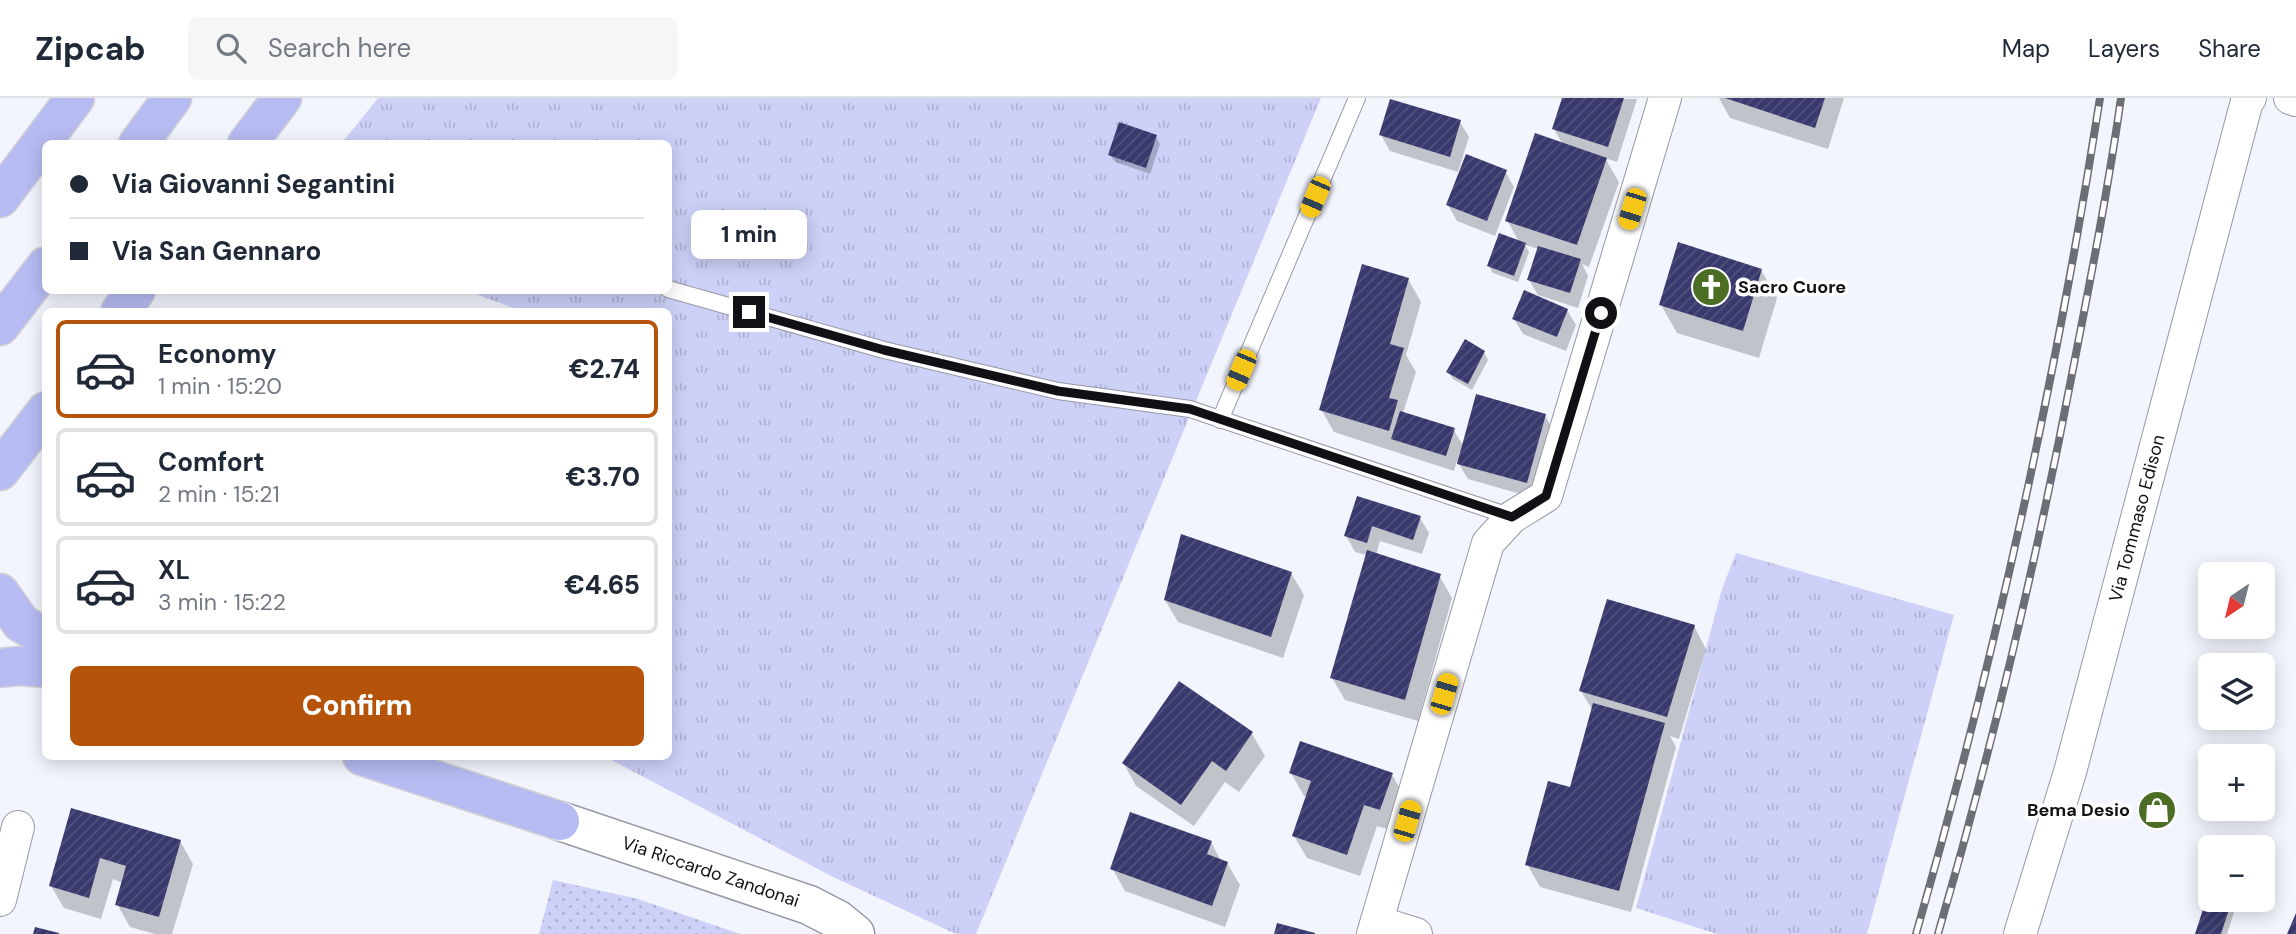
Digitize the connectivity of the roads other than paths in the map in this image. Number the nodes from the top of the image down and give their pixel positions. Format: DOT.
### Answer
graph roads {
  1 [pos="75,98"];
  2 [pos="172,98"];
  3 [pos="282,98"];
  4 [pos="1357,98"];
  5 [pos="1665,98"];
  6 [pos="2290,98"];
  7 [pos="2248,100"];
  8 [pos="2296,100"];
  9 [pos="44,140"];
  10 [pos="141,140"];
  11 [pos="250,140"];
  12 [pos="42,142"];
  13 [pos="0,198"];
  14 [pos="42,271"];
  15 [pos="672,290"];
  16 [pos="0,326"];
  17 [pos="42,416"];
  18 [pos="1220,420"];
  19 [pos="1,471"];
  20 [pos="1512,517"];
  21 [pos="0,593"];
  22 [pos="42,636"];
  23 [pos="0,667"];
  24 [pos="42,668"];
  25 [pos="374,760"];
  26 [pos="560,821"];
  27 [pos="18,827"];
  28 [pos="0,900"];
  29 [pos="1375,928"];
  30 [pos="855,934"];
  31 [pos="1416,934"];
  32 [pos="2020,934"];
  1 -- 9 [label="highway"];
  2 -- 10 [label="highway"];
  3 -- 11 [label="highway"];
  4 -- 18 [label="lane"];
  5 -- 20 [label="street"];
  6 -- 8 [label="street"];
  7 -- 32 [label="street, Via Tommaso Edison"];
  12 -- 13 [label="highway"];
  14 -- 16 [label="highway"];
  15 -- 18 [label="lane"];
  17 -- 19 [label="highway"];
  18 -- 20 [label="lane"];
  20 -- 29 [label="street"];
  21 -- 22 [label="highway"];
  23 -- 24 [label="highway"];
  25 -- 26 [label="highway"];
  26 -- 30 [label="street, Via Riccardo Zandonai"];
  27 -- 28 [label="street"];
  29 -- 31 [label="street"];
}
